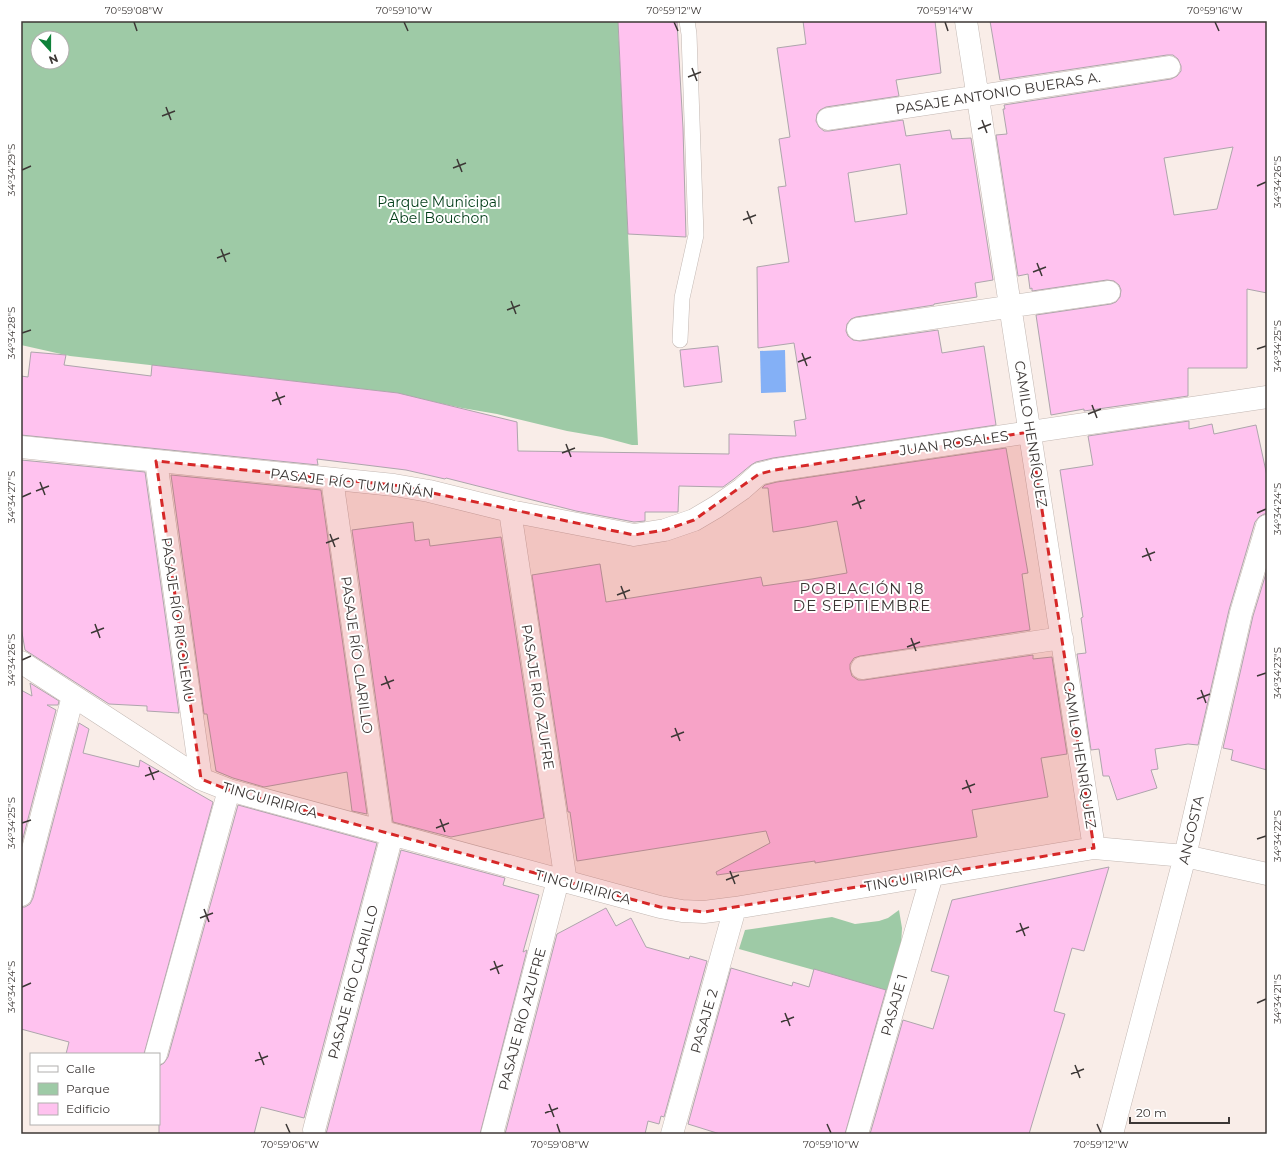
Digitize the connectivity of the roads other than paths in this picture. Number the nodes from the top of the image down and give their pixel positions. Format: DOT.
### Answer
graph roads {
  1 [pos="687,21"];
  2 [pos="966,21"];
  3 [pos="1169,67"];
  4 [pos="978,96"];
  5 [pos="828,119"];
  6 [pos="1109,292"];
  7 [pos="1011,307"];
  8 [pos="858,329"];
  9 [pos="680,340"];
  10 [pos="1267,397"];
  11 [pos="1030,432"];
  12 [pos="21,447"];
  13 [pos="156,461"];
  14 [pos="760,474"];
  15 [pos="332,479"];
  16 [pos="510,511"];
  17 [pos="1267,526"];
  18 [pos="1062,638"];
  19 [pos="21,662"];
  20 [pos="862,668"];
  21 [pos="73,696"];
  22 [pos="201,779"];
  23 [pos="230,790"];
  24 [pos="387,833"];
  25 [pos="1094,848"];
  26 [pos="1185,856"];
  27 [pos="1267,874"];
  28 [pos="932,875"];
  29 [pos="562,881"];
  30 [pos="21,895"];
  31 [pos="735,908"];
  32 [pos="156,1053"];
  33 [pos="314,1130"];
  34 [pos="492,1134"];
  35 [pos="672,1134"];
  36 [pos="857,1134"];
  37 [pos="1112,1134"];
  1 -- 9 [label="lane"];
  2 -- 4 [label="street, CAMILO HENRÍQUEZ"];
  3 -- 4 [label="street, PASAJE ANTONIO BUERAS A."];
  4 -- 5 [label="street, PASAJE ANTONIO BUERAS A."];
  4 -- 7 [label="street, CAMILO HENRÍQUEZ"];
  6 -- 7 [label="street"];
  7 -- 8 [label="street"];
  7 -- 11 [label="street, CAMILO HENRÍQUEZ"];
  10 -- 11 [label="street, JUAN ROSALES"];
  11 -- 14 [label="street, JUAN ROSALES"];
  11 -- 18 [label="street, CAMILO HENRÍQUEZ"];
  12 -- 13 [label="street, PASAJE RÍO TUMUÑÁN"];
  13 -- 15 [label="street, PASAJE RÍO TUMUÑÁN"];
  13 -- 22 [label="street, PASAJE RÍO RIGOLEMU"];
  14 -- 16 [label="street, PASAJE RÍO TUMUÑÁN"];
  15 -- 16 [label="street, PASAJE RÍO TUMUÑÁN"];
  15 -- 24 [label="street, PASAJE RÍO CLARILLO"];
  16 -- 29 [label="street, PASAJE RÍO AZUFRE"];
  17 -- 26 [label="street, ANGOSTA"];
  18 -- 20 [label="street"];
  18 -- 25 [label="street, CAMILO HENRÍQUEZ"];
  19 -- 21 [label="street, TINGUIRIRICA"];
  21 -- 22 [label="street, TINGUIRIRICA"];
  21 -- 30 [label="street"];
  22 -- 23 [label="street, TINGUIRIRICA"];
  23 -- 24 [label="street, TINGUIRIRICA"];
  23 -- 32 [label="street"];
  24 -- 29 [label="street, TINGUIRIRICA"];
  24 -- 33 [label="street, PASAJE RÍO CLARILLO"];
  25 -- 26 [label="street, TINGUIRIRICA"];
  25 -- 28 [label="street, TINGUIRIRICA"];
  26 -- 27 [label="street, TINGUIRIRICA"];
  26 -- 37 [label="street, ANGOSTA"];
  28 -- 31 [label="street, TINGUIRIRICA"];
  28 -- 36 [label="street, PASAJE 1"];
  29 -- 31 [label="street, TINGUIRIRICA"];
  29 -- 34 [label="street, PASAJE RÍO AZUFRE"];
  31 -- 35 [label="street, PASAJE 2"];
}
